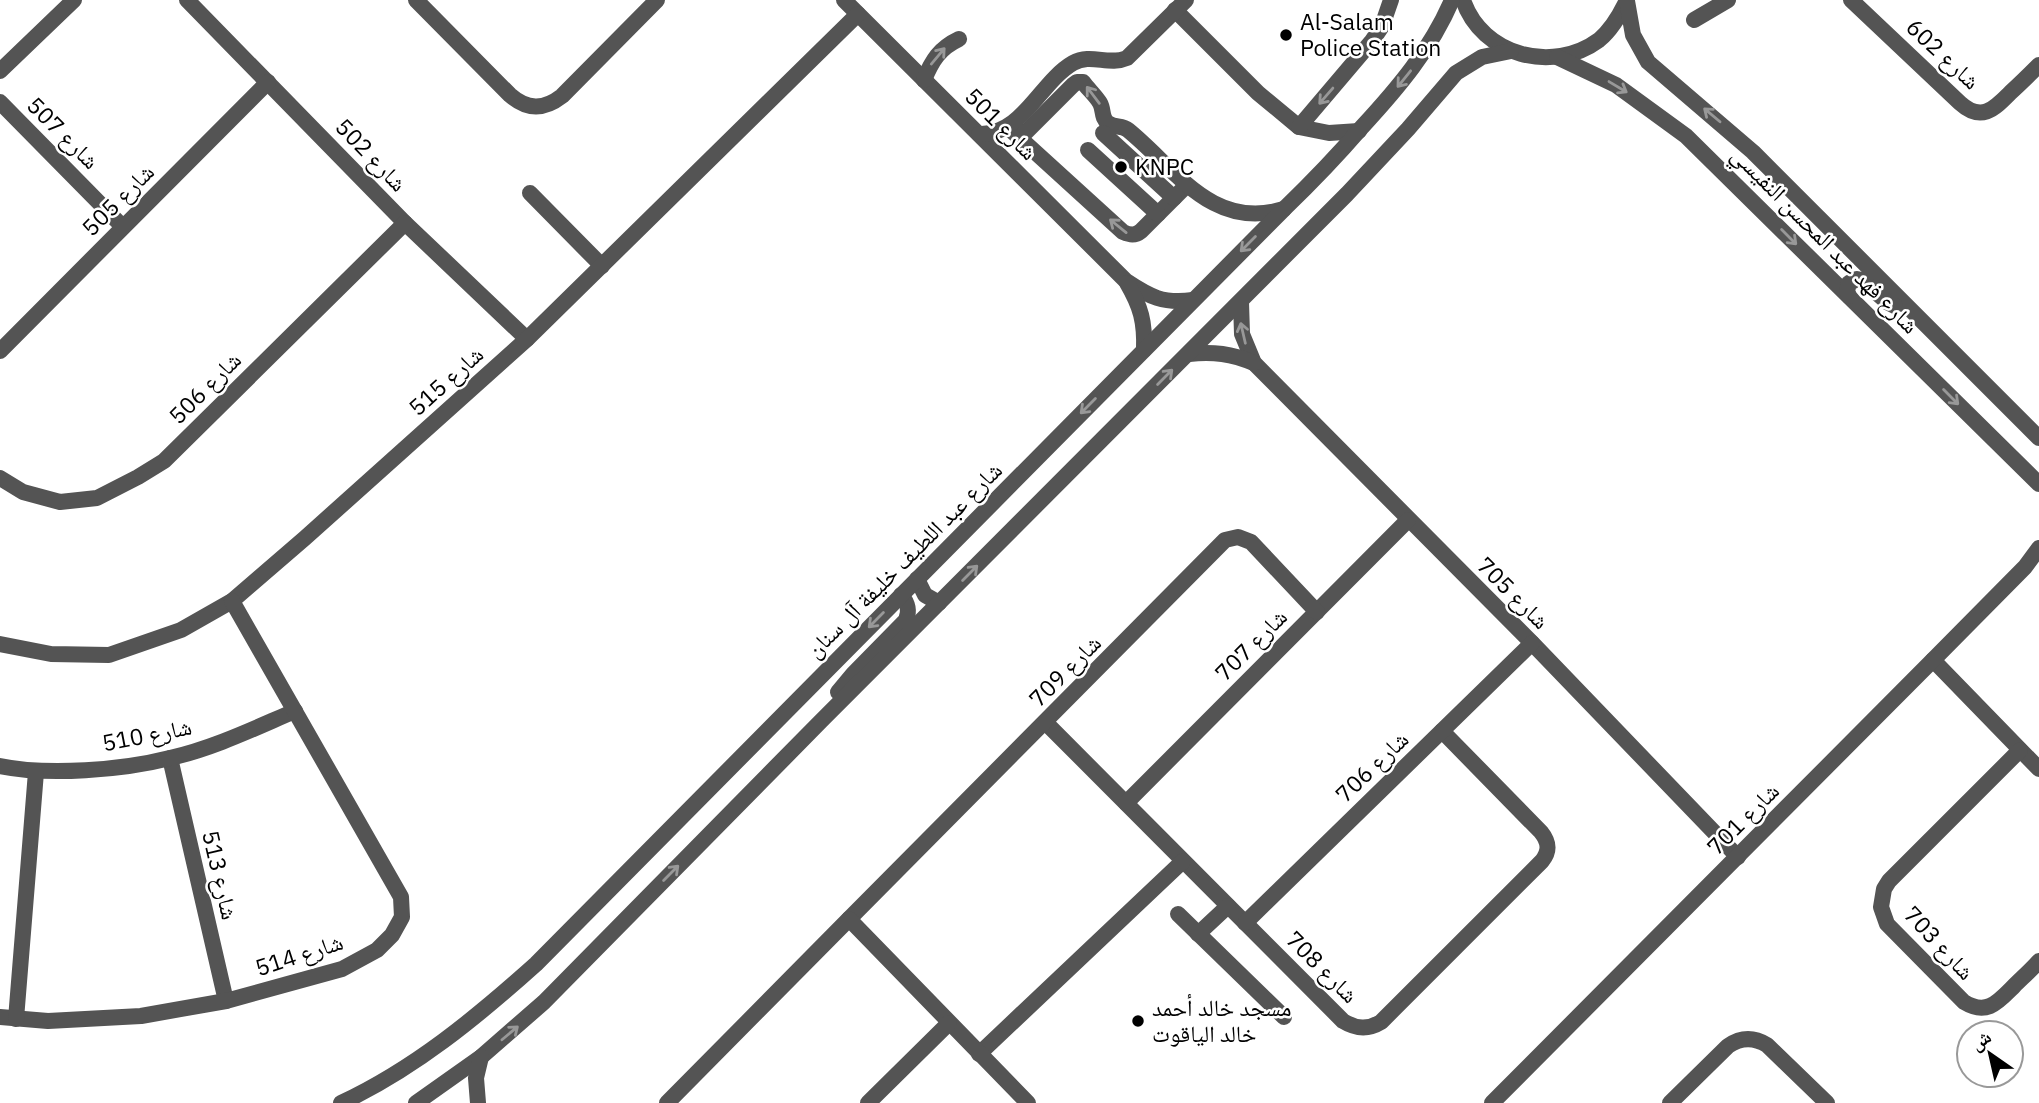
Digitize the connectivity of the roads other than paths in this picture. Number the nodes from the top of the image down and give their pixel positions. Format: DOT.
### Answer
graph roads {
  1 [pos="74,0"];
  2 [pos="187,0"];
  3 [pos="415,0"];
  4 [pos="844,0"];
  5 [pos="1391,0"];
  6 [pos="1452,0"];
  7 [pos="1463,0"];
  8 [pos="1728,0"];
  9 [pos="1851,0"];
  10 [pos="655,1"];
  11 [pos="1627,1"];
  12 [pos="1181,5"];
  13 [pos="858,14"];
  14 [pos="1694,20"];
  15 [pos="959,39"];
  16 [pos="1511,51"];
  17 [pos="1557,57"];
  18 [pos="2039,65"];
  19 [pos="0,71"];
  20 [pos="924,80"];
  21 [pos="268,82"];
  22 [pos="0,102"];
  23 [pos="1299,127"];
  24 [pos="1007,131"];
  25 [pos="1359,131"];
  26 [pos="1103,133"];
  27 [pos="979,134"];
  28 [pos="1088,150"];
  29 [pos="1187,185"];
  30 [pos="530,193"];
  31 [pos="1174,198"];
  32 [pos="1283,209"];
  33 [pos="1158,214"];
  34 [pos="405,223"];
  35 [pos="123,227"];
  36 [pos="602,266"];
  37 [pos="1126,281"];
  38 [pos="1849,296"];
  39 [pos="1193,300"];
  40 [pos="1241,302"];
  41 [pos="1914,314"];
  42 [pos="527,339"];
  43 [pos="1144,350"];
  44 [pos="0,351"];
  45 [pos="1189,354"];
  46 [pos="1254,363"];
  47 [pos="2039,438"];
  48 [pos="0,478"];
  49 [pos="2039,484"];
  50 [pos="1408,520"];
  51 [pos="2039,548"];
  52 [pos="2032,563"];
  53 [pos="917,579"];
  54 [pos="901,595"];
  55 [pos="232,601"];
  56 [pos="939,603"];
  57 [pos="1317,612"];
  58 [pos="1532,643"];
  59 [pos="0,644"];
  60 [pos="1933,660"];
  61 [pos="295,711"];
  62 [pos="821,721"];
  63 [pos="1046,723"];
  64 [pos="1442,731"];
  65 [pos="2020,750"];
  66 [pos="170,758"];
  67 [pos="0,766"];
  68 [pos="2039,769"];
  69 [pos="36,772"];
  70 [pos="1126,803"];
  71 [pos="1738,857"];
  72 [pos="1183,861"];
  73 [pos="1228,906"];
  74 [pos="1178,914"];
  75 [pos="849,919"];
  76 [pos="1245,923"];
  77 [pos="1198,934"];
  78 [pos="2039,961"];
  79 [pos="226,1001"];
  80 [pos="1284,1017"];
  81 [pos="8,1018"];
  82 [pos="949,1023"];
  83 [pos="979,1054"];
  84 [pos="481,1057"];
  85 [pos="341,1103"];
  86 [pos="416,1103"];
  87 [pos="478,1103"];
  88 [pos="667,1103"];
  89 [pos="868,1103"];
  90 [pos="1028,1103"];
  91 [pos="1492,1103"];
  92 [pos="1671,1103"];
  93 [pos="1827,1103"];
  1 -- 19 [label="street"];
  2 -- 21 [label="street, شارع 502"];
  3 -- 10 [label="street"];
  4 -- 13 [label="street, شارع 501"];
  5 -- 23 [label="street, one-way"];
  6 -- 25 [label="street, شارع عبد اللطيف خليفة آل سنان, one-way"];
  7 -- 16 [label="street"];
  8 -- 14 [label="street"];
  9 -- 18 [label="street, شارع 602"];
  11 -- 17 [label="street"];
  41 -- 11 [label="street, شارع فهد عبد المحسن النفيسي, one-way"];
  12 -- 23 [label="street"];
  12 -- 24 [label="street"];
  13 -- 20 [label="street, شارع 501"];
  13 -- 36 [label="street, شارع 515"];
  20 -- 15 [label="street, one-way"];
  16 -- 17 [label="street"];
  16 -- 40 [label="street"];
  17 -- 38 [label="street, شارع فهد عبد المحسن النفيسي, one-way"];
  20 -- 27 [label="street, شارع 501"];
  21 -- 34 [label="street, شارع 502"];
  21 -- 35 [label="street, شارع 505"];
  22 -- 35 [label="street, شارع 507"];
  23 -- 25 [label="street"];
  24 -- 27 [label="street"];
  29 -- 24 [label="street, one-way"];
  33 -- 24 [label="street, one-way"];
  25 -- 32 [label="street, شارع عبد اللطيف خليفة آل سنان"];
  26 -- 31 [label="street"];
  27 -- 37 [label="street, شارع 501"];
  28 -- 33 [label="street"];
  29 -- 31 [label="street"];
  29 -- 32 [label="street"];
  30 -- 36 [label="street"];
  31 -- 33 [label="street"];
  32 -- 39 [label="street, شارع عبد اللطيف خليفة آل سنان, one-way"];
  34 -- 42 [label="street, شارع 502"];
  34 -- 48 [label="street, شارع 506"];
  35 -- 44 [label="street, شارع 505"];
  36 -- 42 [label="street, شارع 515"];
  37 -- 39 [label="street, شارع 501"];
  37 -- 43 [label="street, شارع 501"];
  38 -- 41 [label="street"];
  38 -- 49 [label="street, شارع فهد عبد المحسن النفيسي, one-way"];
  39 -- 43 [label="street, شارع عبد اللطيف خليفة آل سنان"];
  40 -- 45 [label="street"];
  46 -- 40 [label="street, شارع 705, one-way"];
  41 -- 47 [label="street, شارع فهد عبد المحسن النفيسي"];
  42 -- 55 [label="street, شارع 515"];
  43 -- 53 [label="street, شارع عبد اللطيف خليفة آل سنان, one-way"];
  45 -- 46 [label="street, شارع 705"];
  56 -- 45 [label="street, one-way"];
  46 -- 50 [label="street, شارع 705"];
  50 -- 57 [label="street, شارع 707"];
  50 -- 58 [label="street, شارع 705"];
  51 -- 52 [label="street, شارع 701"];
  52 -- 60 [label="street, شارع 701"];
  53 -- 54 [label="street, شارع عبد اللطيف خليفة آل سنان"];
  53 -- 56 [label="street"];
  54 -- 62 [label="street"];
  54 -- 85 [label="street, شارع عبد اللطيف خليفة آل سنان, one-way"];
  55 -- 59 [label="street, شارع 515"];
  55 -- 61 [label="street, شارع 514"];
  56 -- 62 [label="street"];
  57 -- 63 [label="street, شارع 709"];
  57 -- 70 [label="street, شارع 707"];
  58 -- 64 [label="street, شارع 706"];
  58 -- 71 [label="street, شارع 705"];
  60 -- 65 [label="street"];
  60 -- 71 [label="street, شارع 701"];
  61 -- 66 [label="street, شارع 510"];
  61 -- 79 [label="street, شارع 514"];
  84 -- 62 [label="street, one-way"];
  63 -- 70 [label="street, شارع 708"];
  63 -- 75 [label="street, شارع 709"];
  64 -- 76 [label="street, شارع 706"];
  64 -- 76 [label="street, شارع 708"];
  65 -- 68 [label="street"];
  65 -- 78 [label="street, شارع 703"];
  66 -- 69 [label="street, شارع 510"];
  66 -- 79 [label="street, شارع 513"];
  67 -- 69 [label="street, شارع 510"];
  69 -- 81 [label="street"];
  70 -- 72 [label="street, شارع 708"];
  71 -- 91 [label="street, شارع 701"];
  72 -- 73 [label="street, شارع 708"];
  72 -- 83 [label="street"];
  73 -- 76 [label="street, شارع 708"];
  73 -- 77 [label="street"];
  74 -- 77 [label="street"];
  75 -- 82 [label="street"];
  75 -- 88 [label="street, شارع 709"];
  77 -- 80 [label="street"];
  79 -- 81 [label="street, شارع 514"];
  82 -- 83 [label="street"];
  82 -- 89 [label="street"];
  83 -- 90 [label="street"];
  84 -- 86 [label="street"];
  84 -- 87 [label="street"];
  92 -- 93 [label="street"];
}
